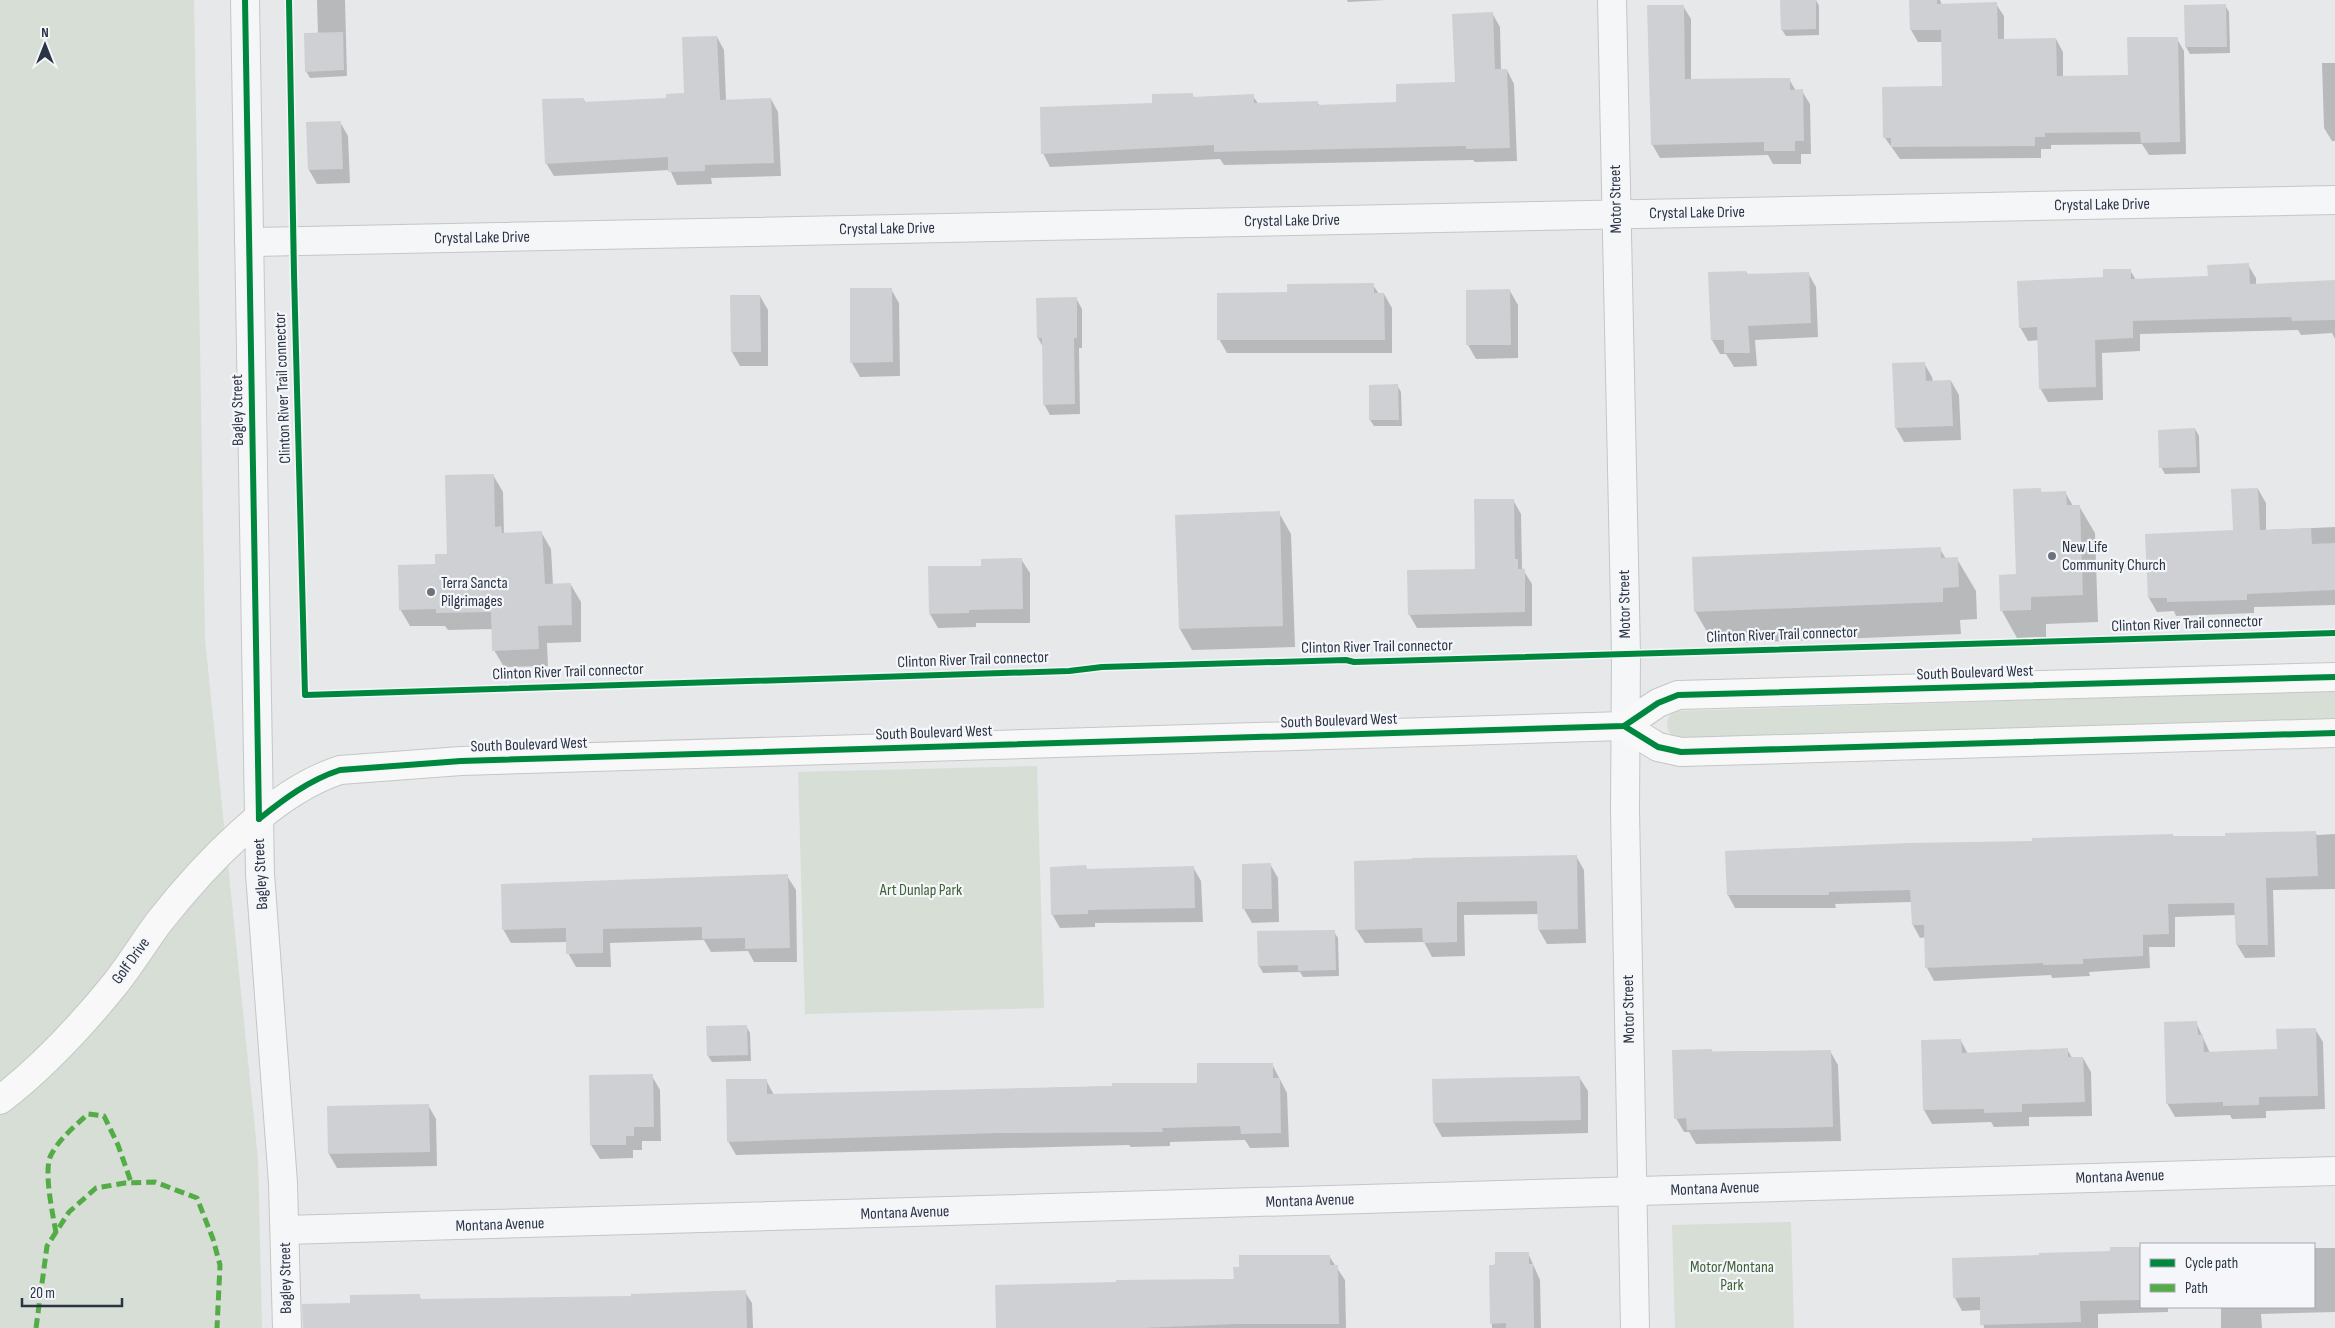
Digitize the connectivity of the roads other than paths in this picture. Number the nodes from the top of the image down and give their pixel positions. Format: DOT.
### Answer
graph roads {
  1 [pos="244,0"];
  2 [pos="1612,0"];
  3 [pos="2335,200"];
  4 [pos="1617,215"];
  5 [pos="249,242"];
  6 [pos="2335,677"];
  7 [pos="1624,726"];
  8 [pos="2335,733"];
  9 [pos="259,820"];
  10 [pos="0,1100"];
  11 [pos="2335,1171"];
  12 [pos="1633,1191"];
  13 [pos="285,1230"];
  14 [pos="287,1328"];
  15 [pos="1636,1328"];
  1 -- 5 [label="street, Bagley Street"];
  2 -- 4 [label="street, Motor Street"];
  3 -- 4 [label="street, Crystal Lake Drive"];
  4 -- 5 [label="street, Crystal Lake Drive"];
  4 -- 7 [label="street, Motor Street"];
  5 -- 9 [label="street, Bagley Street"];
  6 -- 7 [label="street, South Boulevard West"];
  7 -- 8 [label="street"];
  7 -- 9 [label="street, South Boulevard West"];
  7 -- 12 [label="street, Motor Street"];
  9 -- 10 [label="street, Golf Drive"];
  9 -- 13 [label="street, Bagley Street"];
  11 -- 12 [label="street, Montana Avenue"];
  12 -- 13 [label="street, Montana Avenue"];
  12 -- 15 [label="street, Motor Street"];
  13 -- 14 [label="street, Bagley Street"];
}
